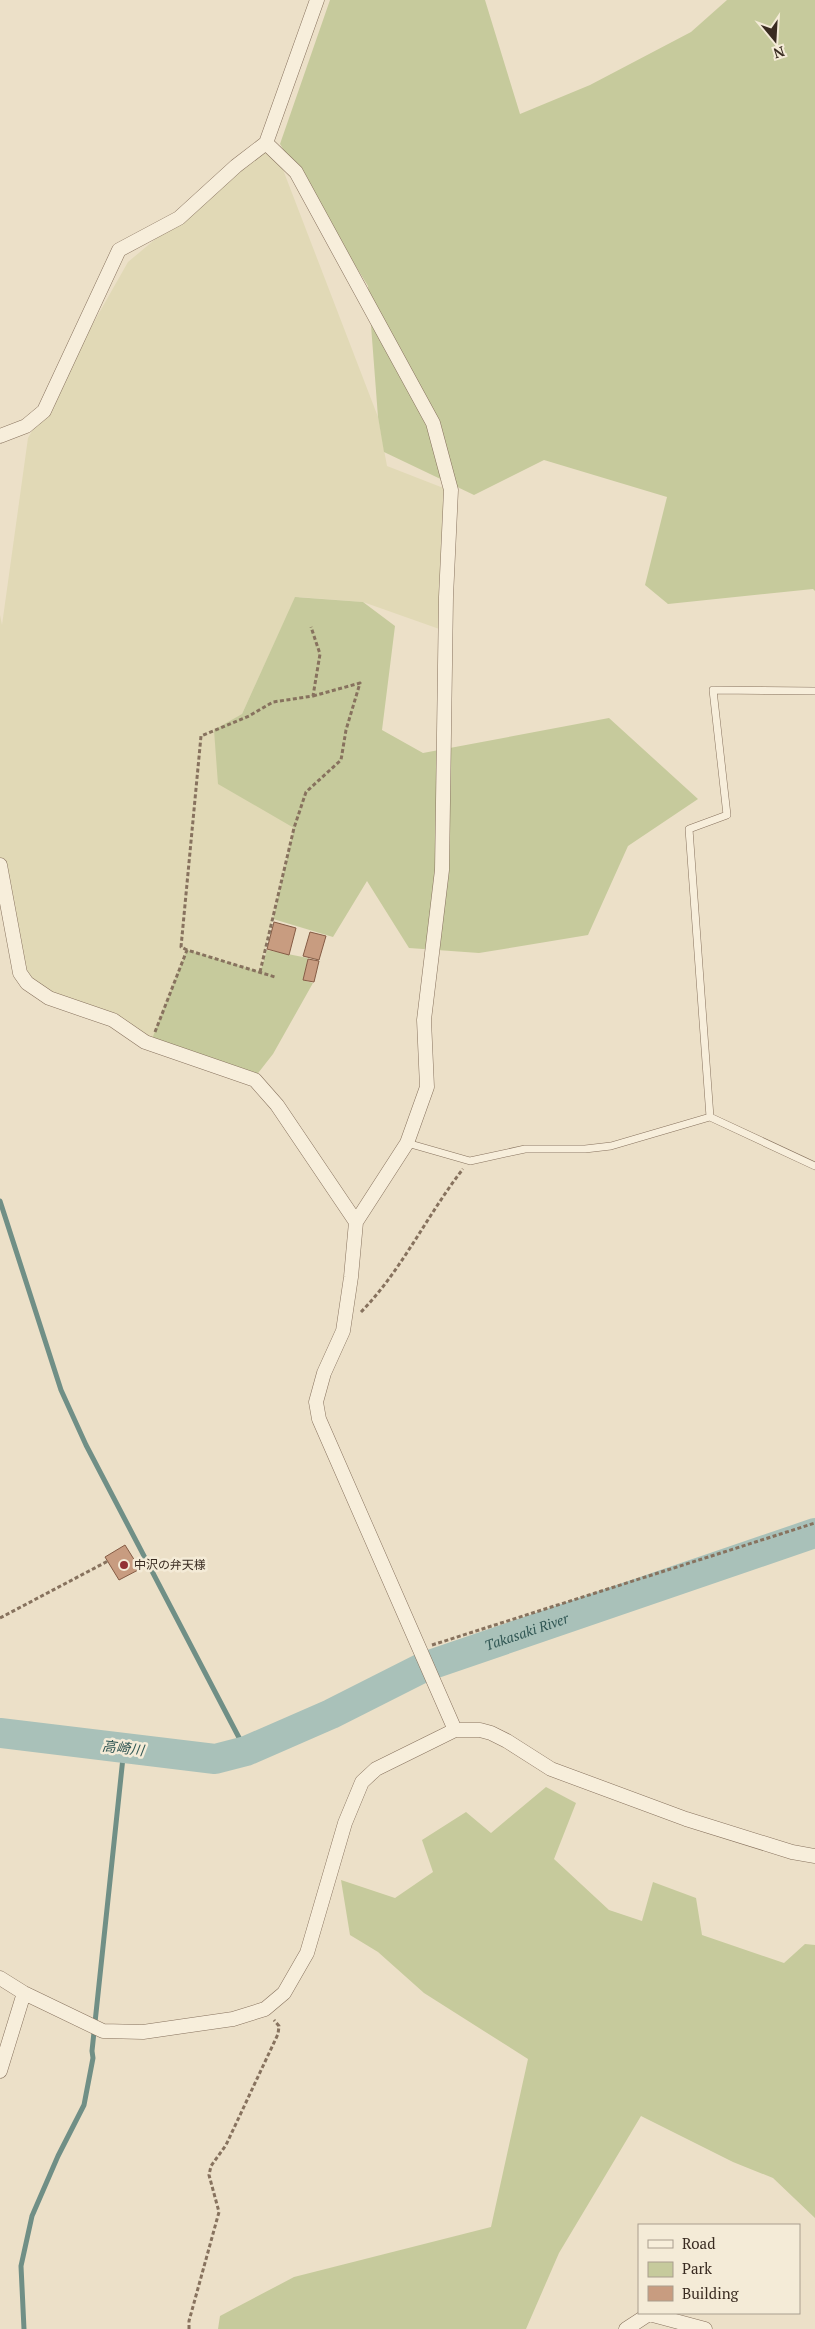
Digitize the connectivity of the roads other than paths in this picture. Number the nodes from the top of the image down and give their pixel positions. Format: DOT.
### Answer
graph roads {
  1 [pos="317,0"];
  2 [pos="266,143"];
  3 [pos="0,436"];
  4 [pos="815,691"];
  5 [pos="0,865"];
  6 [pos="710,1117"];
  7 [pos="407,1143"];
  8 [pos="815,1166"];
  9 [pos="356,1222"];
  10 [pos="455,1730"];
  11 [pos="815,1856"];
  12 [pos="0,1978"];
  13 [pos="24,1993"];
  14 [pos="0,2071"];
  15 [pos="626,2329"];
  16 [pos="705,2329"];
  1 -- 2 [label="street"];
  2 -- 3 [label="street"];
  2 -- 7 [label="street"];
  4 -- 6 [label="lane"];
  5 -- 9 [label="street"];
  6 -- 7 [label="lane"];
  6 -- 8 [label="lane"];
  7 -- 9 [label="street"];
  9 -- 10 [label="street"];
  10 -- 11 [label="street"];
  10 -- 13 [label="street"];
  12 -- 13 [label="street"];
  13 -- 14 [label="street"];
  15 -- 16 [label="street"];
}
